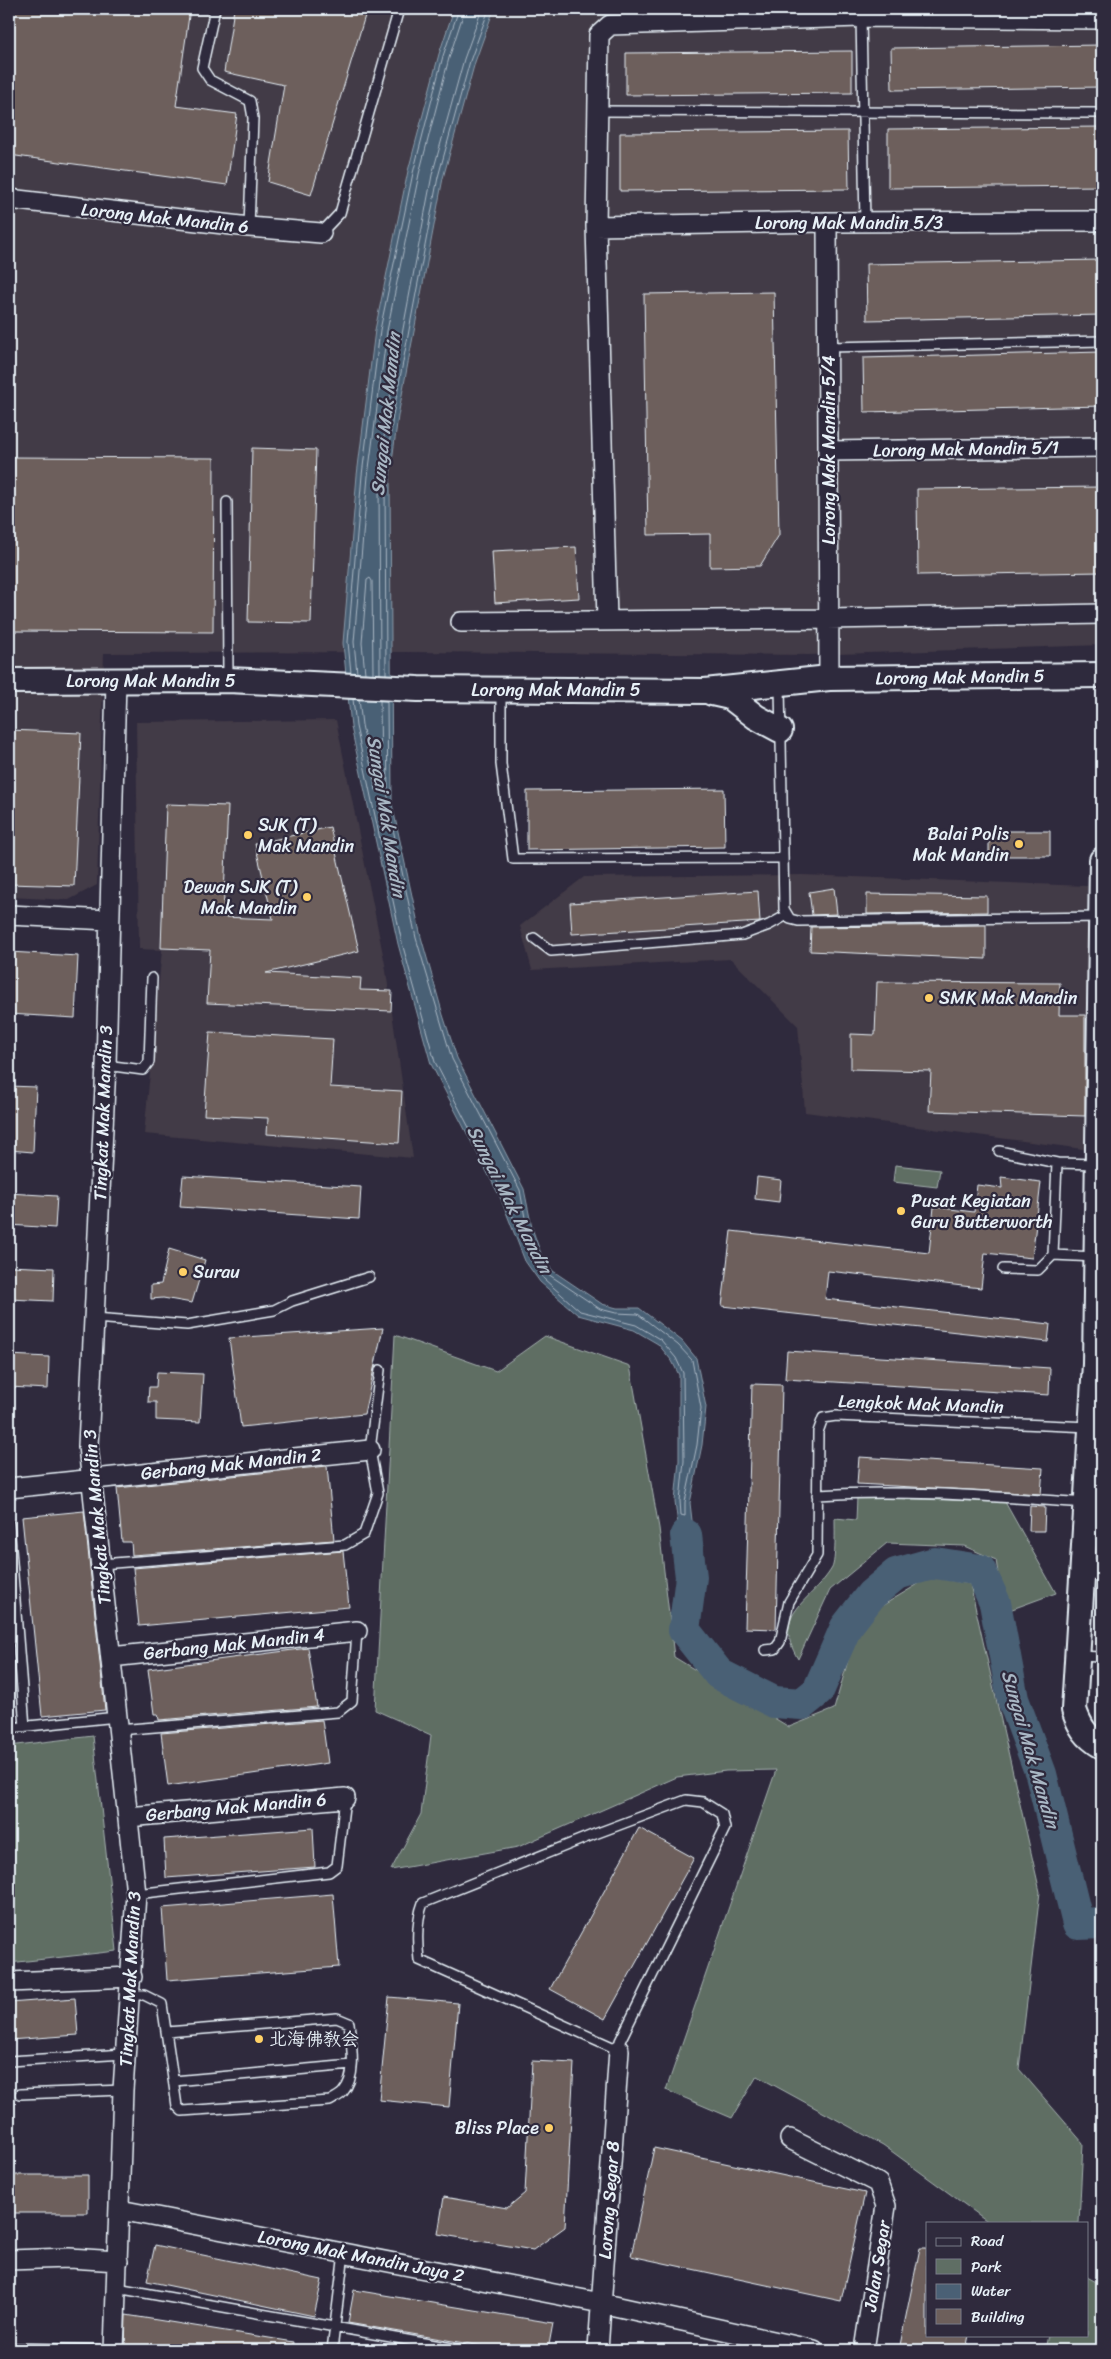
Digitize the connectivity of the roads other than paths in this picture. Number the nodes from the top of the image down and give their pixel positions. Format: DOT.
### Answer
graph roads {
  1 [pos="215,9"];
  2 [pos="399,9"];
  3 [pos="861,17"];
  4 [pos="1102,19"];
  5 [pos="597,110"];
  6 [pos="864,113"];
  7 [pos="1102,113"];
  8 [pos="9,199"];
  9 [pos="1102,221"];
  10 [pos="827,222"];
  11 [pos="864,223"];
  12 [pos="596,226"];
  13 [pos="249,228"];
  14 [pos="321,234"];
  15 [pos="1102,341"];
  16 [pos="829,347"];
  17 [pos="1102,447"];
  18 [pos="829,451"];
  19 [pos="227,502"];
  20 [pos="1102,614"];
  21 [pos="828,619"];
  22 [pos="606,620"];
  23 [pos="462,622"];
  24 [pos="1102,675"];
  25 [pos="829,678"];
  26 [pos="9,680"];
  27 [pos="228,680"];
  28 [pos="116,682"];
  29 [pos="780,685"];
  30 [pos="501,691"];
  31 [pos="705,691"];
  32 [pos="780,730"];
  33 [pos="783,858"];
  34 [pos="1102,860"];
  35 [pos="787,914"];
  36 [pos="9,915"];
  37 [pos="1101,917"];
  38 [pos="109,920"];
  39 [pos="534,938"];
  40 [pos="1102,965"];
  41 [pos="152,978"];
  42 [pos="106,1064"];
  43 [pos="1101,1068"];
  44 [pos="999,1151"];
  45 [pos="1057,1163"];
  46 [pos="1098,1164"];
  47 [pos="1052,1255"];
  48 [pos="1097,1256"];
  49 [pos="1003,1269"];
  50 [pos="368,1277"];
  51 [pos="94,1318"];
  52 [pos="1099,1321"];
  53 [pos="1099,1364"];
  54 [pos="380,1370"];
  55 [pos="1091,1427"];
  56 [pos="370,1450"];
  57 [pos="91,1479"];
  58 [pos="9,1488"];
  59 [pos="818,1495"];
  60 [pos="1086,1503"];
  61 [pos="9,1524"];
  62 [pos="101,1564"];
  63 [pos="1092,1569"];
  64 [pos="357,1631"];
  65 [pos="765,1650"];
  66 [pos="1077,1656"];
  67 [pos="111,1657"];
  68 [pos="1102,1657"];
  69 [pos="118,1724"];
  70 [pos="25,1727"];
  71 [pos="9,1728"];
  72 [pos="1096,1743"];
  73 [pos="345,1798"];
  74 [pos="128,1817"];
  75 [pos="136,1894"];
  76 [pos="9,1982"];
  77 [pos="131,1986"];
  78 [pos="166,2032"];
  79 [pos="619,2050"];
  80 [pos="125,2054"];
  81 [pos="9,2061"];
  82 [pos="352,2065"];
  83 [pos="174,2081"];
  84 [pos="123,2090"];
  85 [pos="20,2094"];
  86 [pos="790,2139"];
  87 [pos="120,2210"];
  88 [pos="344,2253"];
  89 [pos="9,2260"];
  90 [pos="118,2261"];
  91 [pos="117,2288"];
  92 [pos="601,2302"];
  93 [pos="335,2327"];
  94 [pos="9,2348"];
  95 [pos="35,2349"];
  96 [pos="113,2350"];
  97 [pos="332,2350"];
  98 [pos="463,2350"];
  99 [pos="598,2350"];
  100 [pos="814,2350"];
  101 [pos="864,2350"];
  1 -- 13 [label="lane"];
  2 -- 14 [label="lane"];
  3 -- 4 [label="street"];
  3 -- 5 [label="street"];
  3 -- 6 [label="lane"];
  5 -- 6 [label="lane"];
  5 -- 12 [label="street"];
  6 -- 7 [label="lane"];
  6 -- 11 [label="lane"];
  8 -- 13 [label="street, Lorong Mak Mandin 6"];
  9 -- 11 [label="street, Lorong Mak Mandin 5/3"];
  10 -- 11 [label="street, Lorong Mak Mandin 5/3"];
  10 -- 12 [label="street, Lorong Mak Mandin 5/3"];
  10 -- 16 [label="street, Lorong Mak Mandin 5/4"];
  12 -- 22 [label="street"];
  13 -- 14 [label="street, Lorong Mak Mandin 6"];
  15 -- 16 [label="lane"];
  16 -- 18 [label="street, Lorong Mak Mandin 5/4"];
  17 -- 18 [label="street, Lorong Mak Mandin 5/1"];
  18 -- 21 [label="street, Lorong Mak Mandin 5/4"];
  19 -- 27 [label="lane"];
  20 -- 21 [label="street"];
  21 -- 22 [label="street"];
  21 -- 25 [label="street, Lorong Mak Mandin 5/4"];
  22 -- 23 [label="street"];
  24 -- 25 [label="street, Lorong Mak Mandin 5"];
  25 -- 29 [label="street, Lorong Mak Mandin 5"];
  26 -- 28 [label="street, Lorong Mak Mandin 5"];
  27 -- 28 [label="street, Lorong Mak Mandin 5"];
  27 -- 30 [label="street, Lorong Mak Mandin 5"];
  28 -- 38 [label="street, Tingkat Mak Mandin 3"];
  29 -- 31 [label="street, Lorong Mak Mandin 5"];
  29 -- 32 [label="lane"];
  30 -- 31 [label="street, Lorong Mak Mandin 5"];
  30 -- 33 [label="lane"];
  31 -- 32 [label="street"];
  32 -- 33 [label="lane"];
  33 -- 35 [label="lane"];
  34 -- 37 [label="street"];
  35 -- 37 [label="lane"];
  35 -- 39 [label="lane"];
  36 -- 38 [label="street"];
  37 -- 40 [label="street"];
  38 -- 42 [label="street, Tingkat Mak Mandin 3"];
  40 -- 43 [label="street"];
  41 -- 42 [label="lane"];
  42 -- 51 [label="street, Tingkat Mak Mandin 3"];
  43 -- 46 [label="street"];
  44 -- 45 [label="lane"];
  45 -- 46 [label="lane"];
  45 -- 47 [label="lane"];
  46 -- 48 [label="street"];
  47 -- 48 [label="lane"];
  47 -- 49 [label="lane"];
  48 -- 52 [label="street"];
  50 -- 51 [label="lane"];
  51 -- 57 [label="street, Tingkat Mak Mandin 3"];
  52 -- 53 [label="street"];
  53 -- 55 [label="street"];
  54 -- 56 [label="lane"];
  55 -- 59 [label="lane, Lengkok Mak Mandin"];
  55 -- 60 [label="street"];
  56 -- 57 [label="street, Gerbang Mak Mandin 2"];
  56 -- 62 [label="lane"];
  57 -- 58 [label="street, Gerbang Mak Mandin 2"];
  57 -- 62 [label="street, Tingkat Mak Mandin 3"];
  59 -- 60 [label="lane"];
  59 -- 65 [label="lane, Lengkok Mak Mandin"];
  60 -- 63 [label="street"];
  61 -- 70 [label="lane"];
  62 -- 67 [label="street, Tingkat Mak Mandin 3"];
  63 -- 66 [label="street"];
  64 -- 67 [label="street, Gerbang Mak Mandin 4"];
  64 -- 69 [label="lane"];
  66 -- 68 [label="lane"];
  66 -- 72 [label="street"];
  67 -- 69 [label="street, Tingkat Mak Mandin 3"];
  69 -- 70 [label="lane"];
  69 -- 74 [label="street, Tingkat Mak Mandin 3"];
  70 -- 71 [label="lane"];
  73 -- 74 [label="street, Gerbang Mak Mandin 6"];
  73 -- 75 [label="lane"];
  74 -- 75 [label="street, Tingkat Mak Mandin 3"];
  75 -- 77 [label="street, Tingkat Mak Mandin 3"];
  76 -- 77 [label="street"];
  77 -- 78 [label="lane"];
  77 -- 80 [label="street, Tingkat Mak Mandin 3"];
  78 -- 82 [label="lane"];
  78 -- 83 [label="lane"];
  79 -- 79 [label="lane"];
  79 -- 92 [label="street, Lorong Segar 8"];
  80 -- 81 [label="lane"];
  80 -- 84 [label="street, Tingkat Mak Mandin 3"];
  82 -- 83 [label="lane"];
  82 -- 83 [label="lane"];
  84 -- 85 [label="lane"];
  84 -- 87 [label="street, Tingkat Mak Mandin 3"];
  86 -- 101 [label="street, Jalan Segar"];
  87 -- 88 [label="street, Lorong Mak Mandin Jaya 2"];
  87 -- 90 [label="street, Tingkat Mak Mandin 3"];
  88 -- 92 [label="street, Lorong Mak Mandin Jaya 2"];
  88 -- 93 [label="lane"];
  89 -- 90 [label="street"];
  90 -- 91 [label="street, Tingkat Mak Mandin 3"];
  91 -- 93 [label="lane"];
  91 -- 96 [label="street, Tingkat Mak Mandin 3"];
  92 -- 99 [label="street, Lorong Segar 8"];
  92 -- 100 [label="street, Lorong Mak Mandin Jaya 2"];
  93 -- 97 [label="lane"];
  93 -- 98 [label="lane"];
  94 -- 95 [label="lane"];
  95 -- 96 [label="lane"];
}
